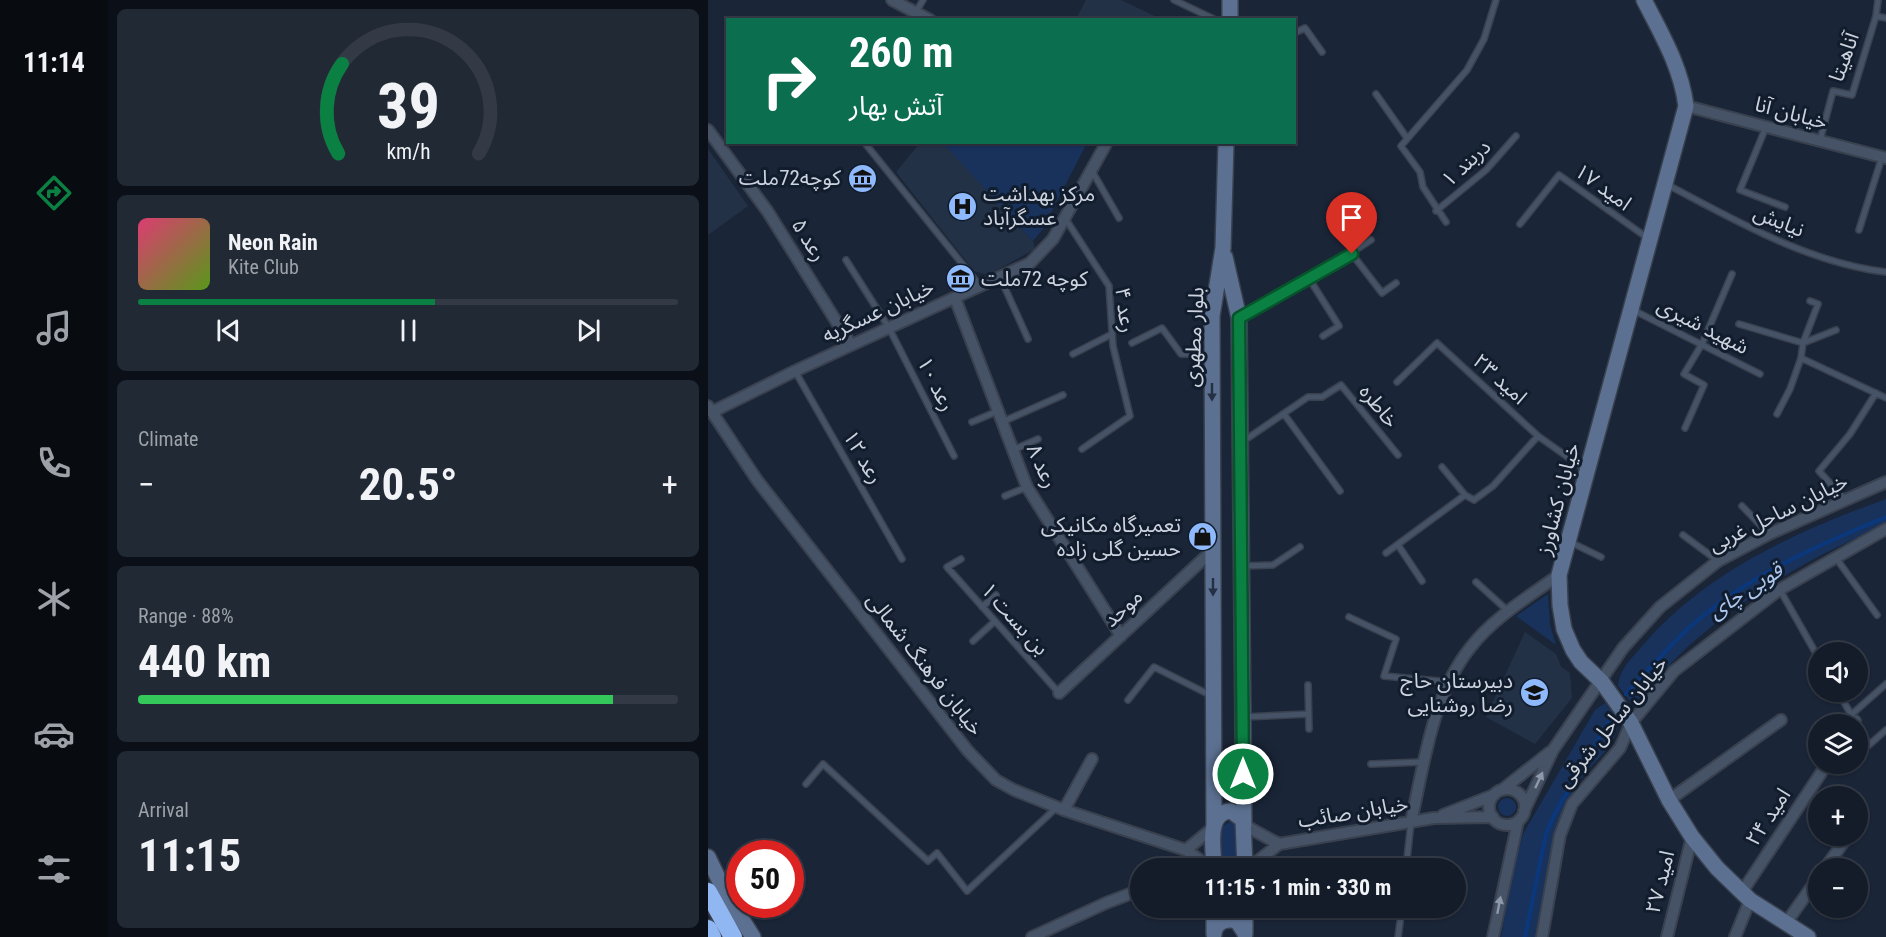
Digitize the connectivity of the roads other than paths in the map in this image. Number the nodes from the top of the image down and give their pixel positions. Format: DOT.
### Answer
graph roads {
  1 [pos="892,0"];
  2 [pos="923,0"];
  3 [pos="1174,0"];
  4 [pos="1230,0"];
  5 [pos="1496,0"];
  6 [pos="1644,0"];
  7 [pos="1878,0"];
  8 [pos="916,12"];
  9 [pos="1876,16"];
  10 [pos="926,18"];
  11 [pos="1212,18"];
  12 [pos="1230,18"];
  13 [pos="1886,18"];
  14 [pos="1296,32"];
  15 [pos="1322,52"];
  16 [pos="1376,94"];
  17 [pos="1686,106"];
  18 [pos="1766,127"];
  19 [pos="708,130"];
  20 [pos="1516,136"];
  21 [pos="1407,138"];
  22 [pos="1820,141"];
  23 [pos="866,144"];
  24 [pos="1106,144"];
  25 [pos="1226,144"];
  26 [pos="1884,158"];
  27 [pos="1091,170"];
  28 [pos="1665,183"];
  29 [pos="1785,207"];
  30 [pos="1436,211"];
  31 [pos="1065,218"];
  32 [pos="1119,218"];
  33 [pos="1446,222"];
  34 [pos="1520,224"];
  35 [pos="1858,230"];
  36 [pos="1371,240"];
  37 [pos="1650,240"];
  38 [pos="1223,248"];
  39 [pos="1352,254"];
  40 [pos="846,260"];
  41 [pos="1886,272"];
  42 [pos="1732,274"];
  43 [pos="1000,277"];
  44 [pos="1310,280"];
  45 [pos="1396,282"];
  46 [pos="980,286"];
  47 [pos="955,298"];
  48 [pos="1810,301"];
  49 [pos="1631,309"];
  50 [pos="1739,324"];
  51 [pos="1240,325"];
  52 [pos="889,328"];
  53 [pos="1836,330"];
  54 [pos="1212,333"];
  55 [pos="1112,334"];
  56 [pos="1323,336"];
  57 [pos="1028,339"];
  58 [pos="1132,343"];
  59 [pos="1803,343"];
  60 [pos="1702,344"];
  61 [pos="851,345"];
  62 [pos="1072,354"];
  63 [pos="1212,354"];
  64 [pos="1801,358"];
  65 [pos="795,371"];
  66 [pos="1760,374"];
  67 [pos="1396,382"];
  68 [pos="1876,393"];
  69 [pos="1063,395"];
  70 [pos="1886,398"];
  71 [pos="710,409"];
  72 [pos="1284,414"];
  73 [pos="1777,414"];
  74 [pos="1000,416"];
  75 [pos="972,422"];
  76 [pos="1685,428"];
  77 [pos="1538,436"];
  78 [pos="1038,439"];
  79 [pos="1240,443"];
  80 [pos="1082,449"];
  81 [pos="1013,450"];
  82 [pos="1398,455"];
  83 [pos="954,456"];
  84 [pos="1442,467"];
  85 [pos="1587,471"];
  86 [pos="1886,482"];
  87 [pos="1027,486"];
  88 [pos="1340,491"];
  89 [pos="1464,495"];
  90 [pos="1005,496"];
  91 [pos="1846,501"];
  92 [pos="1742,506"];
  93 [pos="1886,529"];
  94 [pos="1769,534"];
  95 [pos="1683,535"];
  96 [pos="1568,542"];
  97 [pos="1398,545"];
  98 [pos="1300,547"];
  99 [pos="1213,550"];
  100 [pos="1386,553"];
  101 [pos="1601,556"];
  102 [pos="1836,558"];
  103 [pos="902,559"];
  104 [pos="961,559"];
  105 [pos="1719,561"];
  106 [pos="1242,566"];
  107 [pos="1559,575"];
  108 [pos="1422,581"];
  109 [pos="1476,582"];
  110 [pos="1779,590"];
  111 [pos="996,595"];
  112 [pos="982,607"];
  113 [pos="1509,611"];
  114 [pos="1877,615"];
  115 [pos="1349,618"];
  116 [pos="995,621"];
  117 [pos="1121,636"];
  118 [pos="973,641"];
  119 [pos="1809,642"];
  120 [pos="1449,682"];
  121 [pos="1602,682"];
  122 [pos="1886,684"];
  123 [pos="1308,685"];
  124 [pos="1059,693"];
  125 [pos="1213,697"];
  126 [pos="1128,700"];
  127 [pos="1308,714"];
  128 [pos="1858,714"];
  129 [pos="1243,717"];
  130 [pos="1781,720"];
  131 [pos="1631,723"];
  132 [pos="1308,729"];
  133 [pos="1886,730"];
  134 [pos="1868,743"];
  135 [pos="1553,750"];
  136 [pos="1092,759"];
  137 [pos="1424,762"];
  138 [pos="1371,764"];
  139 [pos="1214,770"];
  140 [pos="1243,770"];
  141 [pos="1821,774"];
  142 [pos="806,784"];
  143 [pos="1498,792"];
  144 [pos="1669,800"];
  145 [pos="1060,809"];
  146 [pos="1521,816"];
  147 [pos="1493,817"];
  148 [pos="1434,818"];
  149 [pos="1411,822"];
  150 [pos="1244,825"];
  151 [pos="1214,827"];
  152 [pos="1692,837"];
  153 [pos="1279,844"];
  154 [pos="1186,850"];
  155 [pos="708,857"];
  156 [pos="1198,858"];
  157 [pos="1213,858"];
  158 [pos="1246,858"];
  159 [pos="1260,858"];
  160 [pos="1407,858"];
  161 [pos="708,892"];
  162 [pos="1808,892"];
  163 [pos="1130,894"];
  164 [pos="1746,896"];
  165 [pos="1214,918"];
  166 [pos="1245,918"];
  167 [pos="1401,918"];
  168 [pos="1786,923"];
  169 [pos="708,929"];
  170 [pos="1214,935"];
  171 [pos="1245,935"];
  172 [pos="1037,936"];
  173 [pos="1546,936"];
  174 [pos="712,937"];
  175 [pos="733,937"];
  176 [pos="753,937"];
  177 [pos="1398,937"];
  178 [pos="1492,937"];
  179 [pos="1667,937"];
  180 [pos="1735,937"];
  181 [pos="1808,937"];
  1 -- 8 [label="street"];
  2 -- 8 [label="lane"];
  3 -- 11 [label="lane"];
  4 -- 12 [label="main road"];
  5 -- 21 [label="lane"];
  6 -- 17 [label="main road, خیابان کشاورز"];
  7 -- 9 [label="lane, آناهیتا"];
  8 -- 10 [label="street"];
  9 -- 13 [label="lane"];
  9 -- 22 [label="lane, آناهیتا"];
  14 -- 15 [label="lane"];
  16 -- 21 [label="lane"];
  17 -- 18 [label="street, خیابان آنا"];
  17 -- 28 [label="main road, خیابان کشاورز"];
  18 -- 22 [label="street, خیابان آنا"];
  18 -- 29 [label="lane"];
  19 -- 61 [label="street, رعد ۵"];
  20 -- 30 [label="lane, دربند ۱"];
  21 -- 30 [label="lane"];
  22 -- 26 [label="street, خیابان آنا"];
  23 -- 46 [label="lane"];
  24 -- 27 [label="street, خیابان عسگریه"];
  25 -- 38 [label="main road"];
  26 -- 35 [label="lane"];
  27 -- 31 [label="street, خیابان عسگریه"];
  27 -- 32 [label="lane"];
  28 -- 37 [label="main road, خیابان کشاورز"];
  28 -- 41 [label="lane, نیایش"];
  30 -- 33 [label="lane"];
  31 -- 43 [label="street, خیابان عسگریه"];
  31 -- 55 [label="lane, رعد ۴"];
  34 -- 37 [label="lane, امید ۱۷"];
  36 -- 39 [label="lane"];
  37 -- 49 [label="main road, خیابان کشاورز"];
  38 -- 51 [label="main road, بلوار مطهری"];
  38 -- 54 [label="main road, بلوار مطهری"];
  39 -- 44 [label="lane"];
  39 -- 45 [label="lane"];
  40 -- 52 [label="lane, رعد ۱۰"];
  42 -- 60 [label="lane"];
  43 -- 46 [label="street, خیابان عسگریه"];
  43 -- 57 [label="lane"];
  44 -- 51 [label="lane"];
  44 -- 56 [label="lane"];
  46 -- 47 [label="street, خیابان عسگریه"];
  47 -- 52 [label="street, خیابان عسگریه"];
  47 -- 74 [label="street, رعد ۸"];
  48 -- 59 [label="lane"];
  49 -- 60 [label="lane, شهید شیری"];
  49 -- 85 [label="main road, خیابان کشاورز"];
  50 -- 59 [label="lane"];
  51 -- 54 [label="main road"];
  51 -- 79 [label="main road, بلوار مطهری"];
  52 -- 61 [label="street, خیابان عسگریه"];
  52 -- 83 [label="lane, رعد ۱۰"];
  53 -- 59 [label="lane"];
  54 -- 63 [label="main road, بلوار مطهری"];
  55 -- 62 [label="lane"];
  55 -- 80 [label="lane, رعد ۴"];
  58 -- 63 [label="lane"];
  59 -- 64 [label="lane"];
  60 -- 66 [label="lane, شهید شیری"];
  60 -- 76 [label="lane"];
  61 -- 65 [label="street, خیابان عسگریه"];
  63 -- 99 [label="main road, بلوار مطهری, one-way"];
  64 -- 68 [label="lane"];
  64 -- 73 [label="lane"];
  65 -- 71 [label="street, خیابان عسگریه"];
  65 -- 103 [label="lane, رعد ۱۲"];
  67 -- 77 [label="lane, امید ۲۳"];
  68 -- 70 [label="lane"];
  68 -- 91 [label="lane"];
  69 -- 74 [label="lane"];
  71 -- 145 [label="street, خیابان فرهنگ شمالی"];
  72 -- 79 [label="lane, خاطره"];
  72 -- 82 [label="lane, خاطره"];
  72 -- 88 [label="lane"];
  74 -- 75 [label="lane"];
  74 -- 81 [label="street, رعد ۸"];
  77 -- 85 [label="lane, امید ۲۳"];
  77 -- 89 [label="lane"];
  78 -- 81 [label="lane"];
  79 -- 106 [label="main road, بلوار مطهری"];
  81 -- 87 [label="street, رعد ۸"];
  84 -- 89 [label="lane"];
  85 -- 96 [label="main road, خیابان کشاورز"];
  86 -- 91 [label="street, خیابان ساحل غربی"];
  87 -- 90 [label="lane"];
  87 -- 117 [label="street, رعد ۸"];
  89 -- 97 [label="lane"];
  91 -- 94 [label="street, خیابان ساحل غربی"];
  92 -- 94 [label="lane"];
  93 -- 102 [label="street, خیابان ساحل شرقی"];
  94 -- 105 [label="street, خیابان ساحل غربی"];
  95 -- 105 [label="lane"];
  96 -- 101 [label="lane"];
  96 -- 107 [label="main road, خیابان کشاورز"];
  97 -- 100 [label="lane"];
  97 -- 108 [label="lane"];
  98 -- 106 [label="lane"];
  99 -- 117 [label="street, موحد"];
  99 -- 125 [label="main road, بلوار مطهری, one-way"];
  102 -- 110 [label="street, خیابان ساحل شرقی"];
  102 -- 114 [label="lane"];
  104 -- 112 [label="lane, بن بست ۱"];
  105 -- 121 [label="street, خیابان ساحل غربی"];
  106 -- 129 [label="main road, بلوار مطهری"];
  107 -- 113 [label="street"];
  107 -- 121 [label="main road, خیابان کشاورز"];
  109 -- 113 [label="lane"];
  110 -- 119 [label="lane"];
  110 -- 131 [label="street, خیابان ساحل شرقی"];
  111 -- 112 [label="lane"];
  112 -- 116 [label="lane, بن بست ۱"];
  113 -- 120 [label="street"];
  115 -- 120 [label="lane"];
  116 -- 118 [label="lane"];
  116 -- 124 [label="lane, بن بست ۱"];
  117 -- 124 [label="street, موحد"];
  120 -- 137 [label="street"];
  121 -- 131 [label="main road, خیابان کشاورز"];
  121 -- 135 [label="street, خیابان ساحل غربی"];
  122 -- 128 [label="lane"];
  123 -- 127 [label="lane"];
  125 -- 126 [label="lane"];
  125 -- 139 [label="main road, بلوار مطهری"];
  127 -- 129 [label="lane"];
  127 -- 132 [label="lane"];
  129 -- 140 [label="main road, بلوار مطهری"];
  130 -- 144 [label="street"];
  131 -- 144 [label="main road, خیابان کشاورز"];
  131 -- 173 [label="street, خیابان ساحل شرقی"];
  133 -- 134 [label="lane"];
  135 -- 143 [label="street, خیابان ساحل غربی"];
  146 -- 135 [label="street, خیابان ساحل غربی, one-way"];
  136 -- 145 [label="street"];
  137 -- 138 [label="lane"];
  137 -- 149 [label="street"];
  139 -- 140 [label="main road"];
  139 -- 151 [label="main road, بلوار مطهری"];
  140 -- 150 [label="main road, بلوار مطهری"];
  141 -- 164 [label="street, امید ۲۴"];
  142 -- 145 [label="lane"];
  143 -- 146 [label="street"];
  143 -- 147 [label="street"];
  143 -- 148 [label="street, خیابان صائب"];
  144 -- 152 [label="main road, خیابان کشاورز"];
  145 -- 154 [label="street, خیابان فرهنگ شمالی"];
  146 -- 147 [label="street"];
  178 -- 146 [label="street, خیابان ساحل غربی, one-way"];
  147 -- 148 [label="street, خیابان صائب"];
  148 -- 149 [label="street, خیابان صائب"];
  149 -- 153 [label="street, خیابان صائب"];
  149 -- 160 [label="lane"];
  150 -- 151 [label="main road"];
  150 -- 153 [label="street, خیابان صائب"];
  150 -- 158 [label="main road, بلوار مطهری"];
  151 -- 154 [label="street"];
  151 -- 157 [label="main road, بلوار مطهری"];
  152 -- 164 [label="main road, خیابان کشاورز"];
  152 -- 179 [label="street, امید ۲۷"];
  153 -- 159 [label="street, خیابان صائب"];
  154 -- 156 [label="street, خیابان فرهنگ شمالی"];
  155 -- 176 [label="main road"];
  161 -- 175 [label="highway"];
  162 -- 168 [label="street"];
  163 -- 172 [label="street"];
  164 -- 168 [label="main road, خیابان کشاورز"];
  164 -- 180 [label="street, امید ۲۴"];
  165 -- 170 [label="main road"];
  166 -- 171 [label="main road"];
  167 -- 177 [label="lane"];
  168 -- 181 [label="main road, خیابان کشاورز"];
  169 -- 174 [label="highway"];
  170 -- 171 [label="main road"];
}
